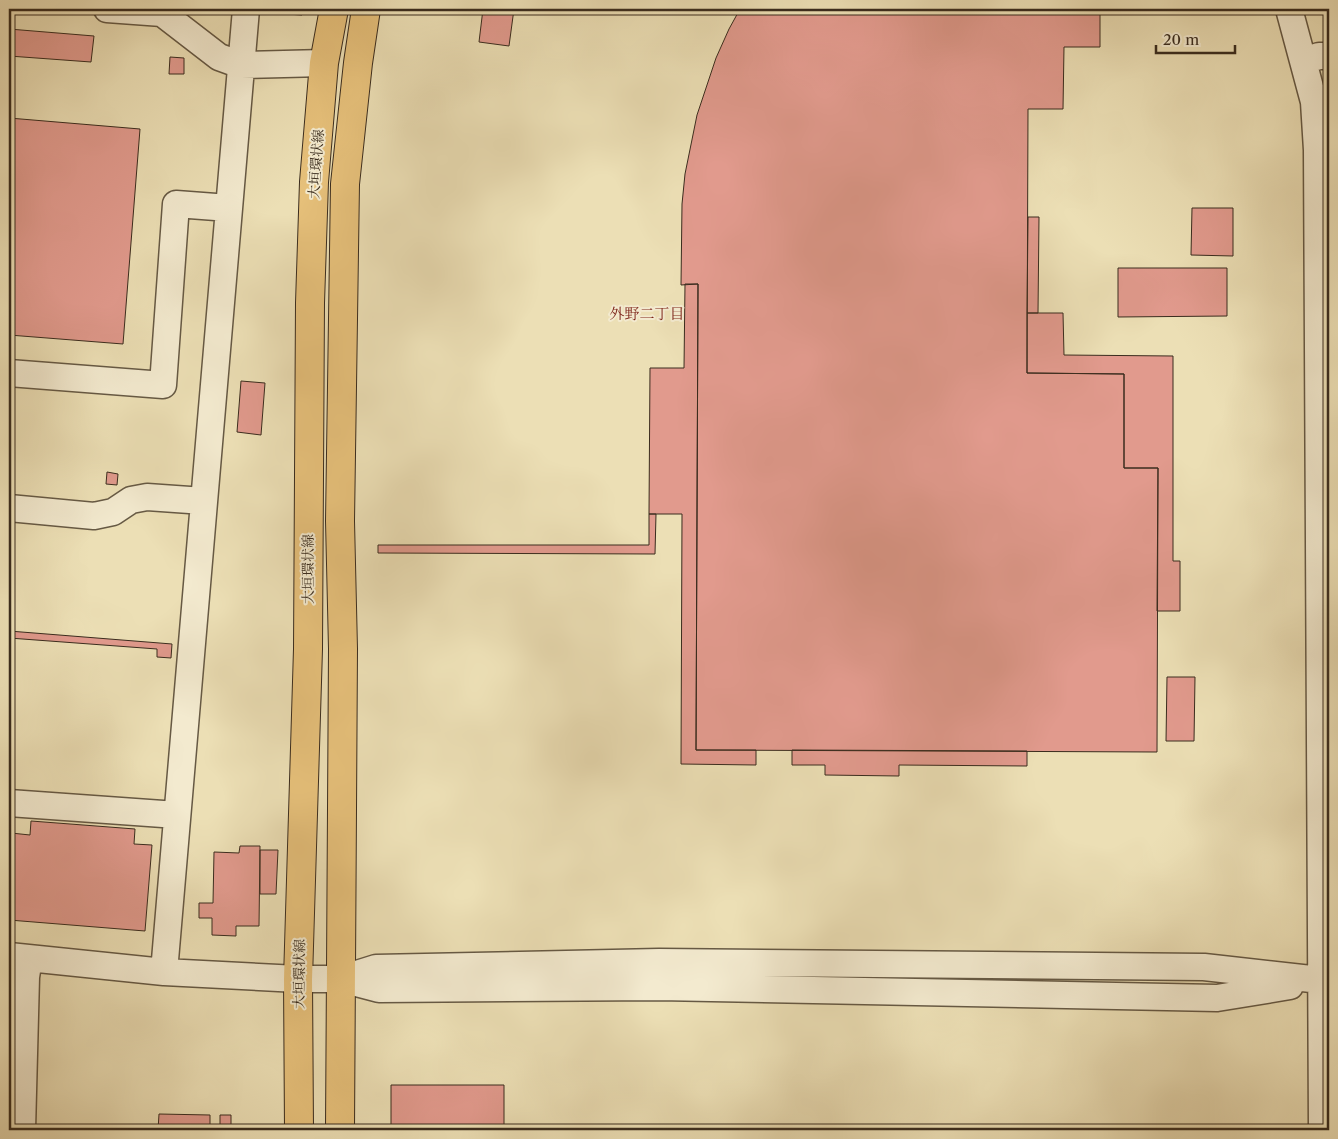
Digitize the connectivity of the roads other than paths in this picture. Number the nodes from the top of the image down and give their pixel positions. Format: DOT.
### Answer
graph roads {
  1 [pos="107,9"];
  2 [pos="246,9"];
  3 [pos="334,9"];
  4 [pos="366,9"];
  5 [pos="1289,9"];
  6 [pos="162,11"];
  7 [pos="1329,56"];
  8 [pos="1303,60"];
  9 [pos="324,64"];
  10 [pos="241,65"];
  11 [pos="229,208"];
  12 [pos="9,373"];
  13 [pos="204,502"];
  14 [pos="9,508"];
  15 [pos="9,803"];
  16 [pos="177,815"];
  17 [pos="19,957"];
  18 [pos="164,972"];
  19 [pos="341,978"];
  20 [pos="298,979"];
  21 [pos="1325,981"];
  22 [pos="22,1130"];
  23 [pos="300,1130"];
  24 [pos="340,1130"];
  25 [pos="1322,1130"];
  1 -- 6 [label="street"];
  2 -- 10 [label="street"];
  3 -- 9 [label="main road, 大垣環状線"];
  4 -- 19 [label="main road"];
  5 -- 8 [label="street"];
  6 -- 10 [label="street"];
  7 -- 8 [label="street"];
  8 -- 21 [label="street"];
  9 -- 10 [label="street"];
  9 -- 20 [label="main road, 大垣環状線"];
  10 -- 11 [label="street"];
  11 -- 12 [label="street"];
  11 -- 13 [label="street"];
  13 -- 14 [label="street"];
  13 -- 16 [label="street"];
  15 -- 16 [label="street"];
  16 -- 18 [label="street"];
  17 -- 18 [label="street"];
  17 -- 22 [label="street"];
  18 -- 20 [label="street"];
  19 -- 20 [label="street"];
  19 -- 21 [label="street"];
  19 -- 24 [label="main road"];
  20 -- 23 [label="main road, 大垣環状線"];
  21 -- 25 [label="street"];
}
